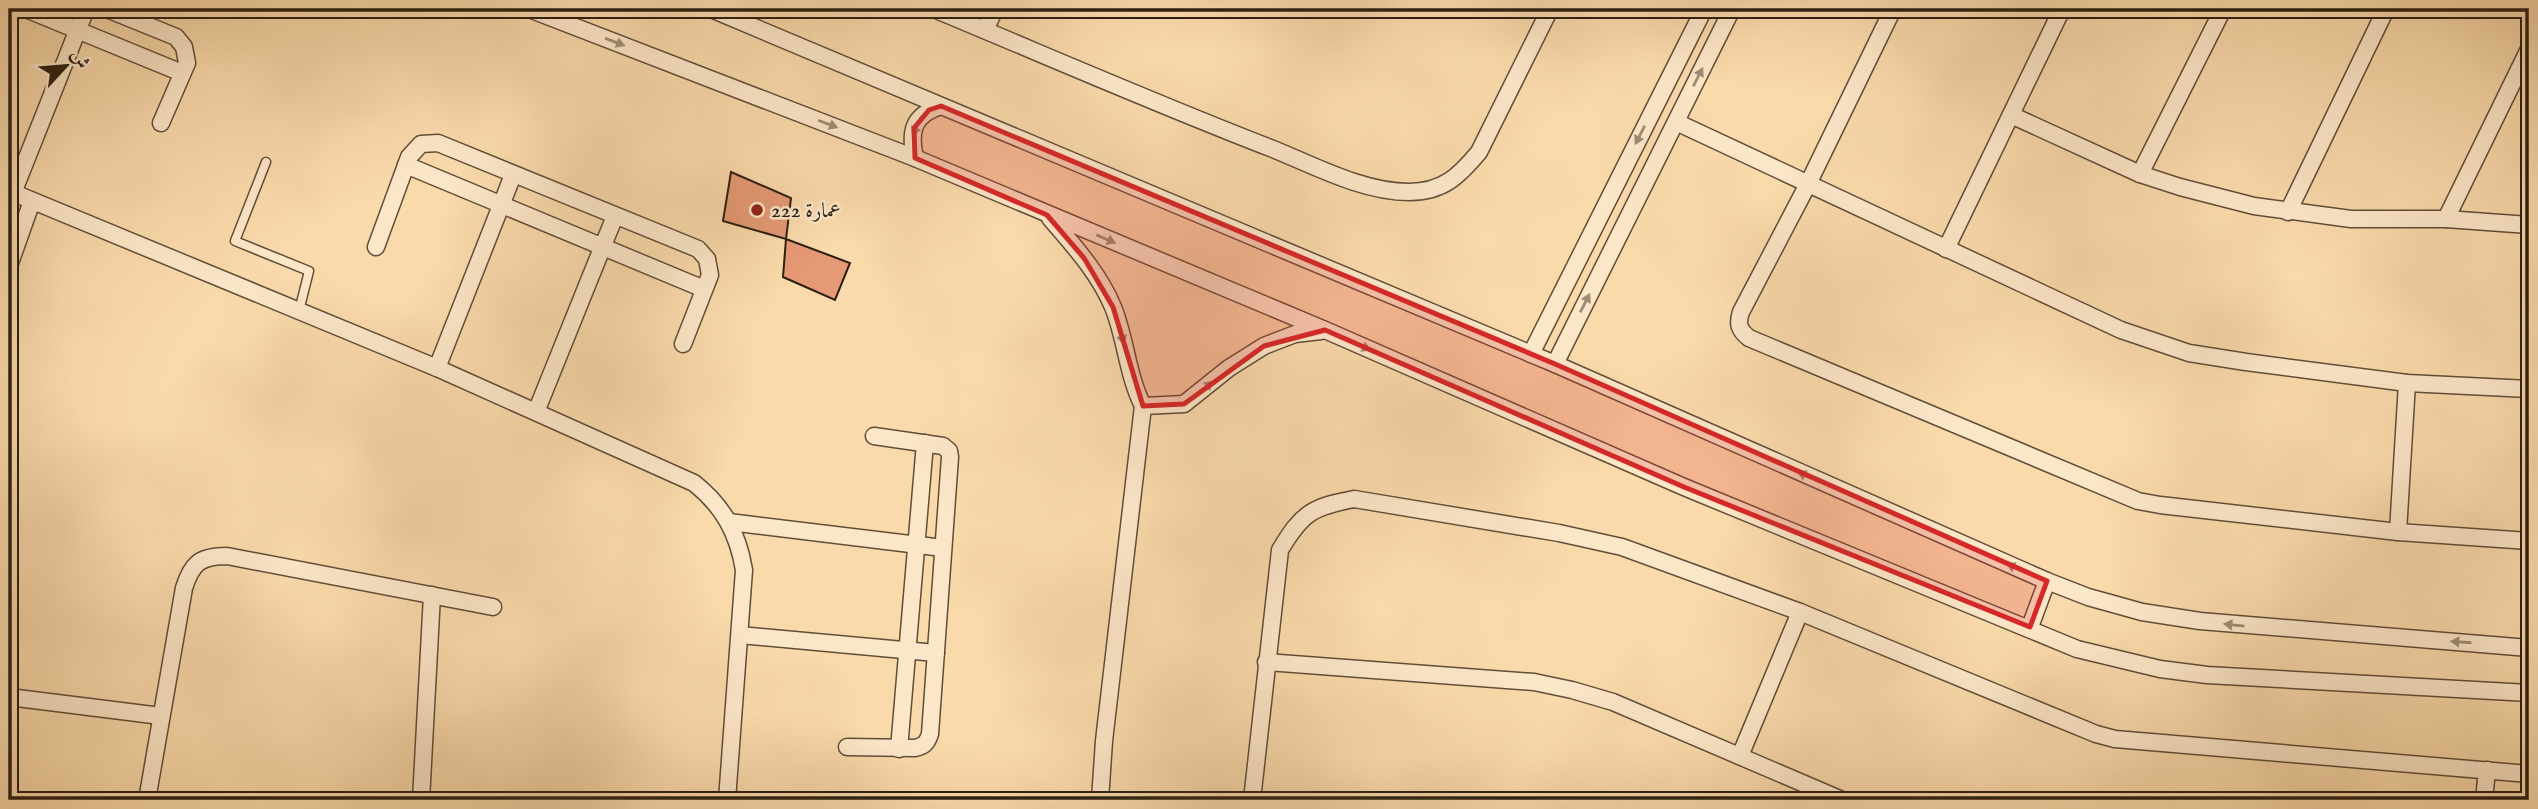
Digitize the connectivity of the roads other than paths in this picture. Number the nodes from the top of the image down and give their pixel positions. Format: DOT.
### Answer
graph roads {
  1 [pos="26,9"];
  2 [pos="86,9"];
  3 [pos="107,9"];
  4 [pos="529,9"];
  5 [pos="711,9"];
  6 [pos="934,9"];
  7 [pos="995,9"];
  8 [pos="1550,9"];
  9 [pos="1704,9"];
  10 [pos="1732,9"];
  11 [pos="1893,9"];
  12 [pos="2062,9"];
  13 [pos="2223,9"];
  14 [pos="2386,9"];
  15 [pos="78,30"];
  16 [pos="985,30"];
  17 [pos="2529,49"];
  18 [pos="182,72"];
  19 [pos="941,106"];
  20 [pos="2011,115"];
  21 [pos="1676,122"];
  22 [pos="161,123"];
  23 [pos="915,158"];
  24 [pos="266,162"];
  25 [pos="406,165"];
  26 [pos="2140,174"];
  27 [pos="513,175"];
  28 [pos="1808,184"];
  29 [pos="11,192"];
  30 [pos="32,201"];
  31 [pos="501,204"];
  32 [pos="2288,212"];
  33 [pos="1047,215"];
  34 [pos="615,216"];
  35 [pos="2446,219"];
  36 [pos="2529,225"];
  37 [pos="603,246"];
  38 [pos="376,247"];
  39 [pos="1946,249"];
  40 [pos="9,266"];
  41 [pos="704,289"];
  42 [pos="299,312"];
  43 [pos="1325,330"];
  44 [pos="683,344"];
  45 [pos="1531,354"];
  46 [pos="1555,364"];
  47 [pos="437,368"];
  48 [pos="2407,383"];
  49 [pos="2529,389"];
  50 [pos="1143,406"];
  51 [pos="536,412"];
  52 [pos="874,436"];
  53 [pos="925,443"];
  54 [pos="729,522"];
  55 [pos="2398,532"];
  56 [pos="2529,541"];
  57 [pos="916,545"];
  58 [pos="943,548"];
  59 [pos="2047,581"];
  60 [pos="432,595"];
  61 [pos="493,607"];
  62 [pos="1800,612"];
  63 [pos="2030,628"];
  64 [pos="740,635"];
  65 [pos="2529,648"];
  66 [pos="908,650"];
  67 [pos="936,653"];
  68 [pos="1266,662"];
  69 [pos="2529,693"];
  70 [pos="9,697"];
  71 [pos="161,716"];
  72 [pos="847,747"];
  73 [pos="899,749"];
  74 [pos="1740,756"];
  75 [pos="2487,770"];
  76 [pos="2529,774"];
  77 [pos="148,800"];
  78 [pos="421,800"];
  79 [pos="727,800"];
  80 [pos="1100,800"];
  81 [pos="1252,800"];
  82 [pos="1842,800"];
  83 [pos="2484,800"];
  1 -- 15 [label="street"];
  2 -- 15 [label="street"];
  3 -- 18 [label="street"];
  4 -- 23 [label="street, one-way"];
  5 -- 19 [label="street"];
  6 -- 16 [label="street"];
  7 -- 16 [label="street"];
  8 -- 16 [label="street"];
  9 -- 45 [label="street, one-way"];
  21 -- 10 [label="street, one-way"];
  11 -- 28 [label="street"];
  12 -- 20 [label="street"];
  13 -- 26 [label="street"];
  14 -- 32 [label="street"];
  15 -- 18 [label="street"];
  15 -- 29 [label="street"];
  17 -- 35 [label="street"];
  18 -- 22 [label="street"];
  19 -- 23 [label="street, one-way"];
  19 -- 45 [label="street"];
  20 -- 26 [label="street"];
  20 -- 39 [label="street"];
  21 -- 28 [label="street"];
  46 -- 21 [label="street, one-way"];
  23 -- 33 [label="street"];
  24 -- 42 [label="lane"];
  25 -- 27 [label="street"];
  25 -- 31 [label="street"];
  25 -- 38 [label="street"];
  26 -- 32 [label="street"];
  27 -- 31 [label="street"];
  27 -- 34 [label="street"];
  28 -- 39 [label="street"];
  28 -- 55 [label="street"];
  29 -- 30 [label="street"];
  30 -- 40 [label="street"];
  30 -- 42 [label="street"];
  31 -- 37 [label="street"];
  31 -- 47 [label="street"];
  32 -- 35 [label="street"];
  33 -- 43 [label="street, one-way"];
  33 -- 50 [label="street, one-way"];
  34 -- 37 [label="street"];
  34 -- 41 [label="street"];
  35 -- 36 [label="street"];
  37 -- 41 [label="street"];
  37 -- 51 [label="street"];
  39 -- 48 [label="street"];
  41 -- 44 [label="street"];
  42 -- 47 [label="street"];
  50 -- 43 [label="street, one-way"];
  43 -- 63 [label="street, one-way"];
  45 -- 46 [label="street"];
  59 -- 46 [label="street, one-way"];
  47 -- 51 [label="street"];
  48 -- 49 [label="street"];
  48 -- 55 [label="street"];
  50 -- 80 [label="street"];
  51 -- 54 [label="street"];
  52 -- 53 [label="street"];
  53 -- 57 [label="street"];
  53 -- 58 [label="street"];
  54 -- 57 [label="street"];
  54 -- 64 [label="street"];
  55 -- 56 [label="street"];
  57 -- 58 [label="street"];
  57 -- 66 [label="street"];
  58 -- 67 [label="street"];
  59 -- 63 [label="street"];
  65 -- 59 [label="street, one-way"];
  60 -- 61 [label="street"];
  60 -- 71 [label="street"];
  60 -- 78 [label="street"];
  62 -- 68 [label="street"];
  62 -- 74 [label="street"];
  62 -- 75 [label="street"];
  63 -- 69 [label="street"];
  64 -- 66 [label="street"];
  64 -- 79 [label="street"];
  66 -- 67 [label="street"];
  66 -- 73 [label="street"];
  67 -- 73 [label="street"];
  68 -- 74 [label="street"];
  68 -- 81 [label="street"];
  70 -- 71 [label="street"];
  71 -- 77 [label="street"];
  72 -- 73 [label="street"];
  74 -- 82 [label="street"];
  75 -- 76 [label="street"];
  75 -- 83 [label="street"];
}
